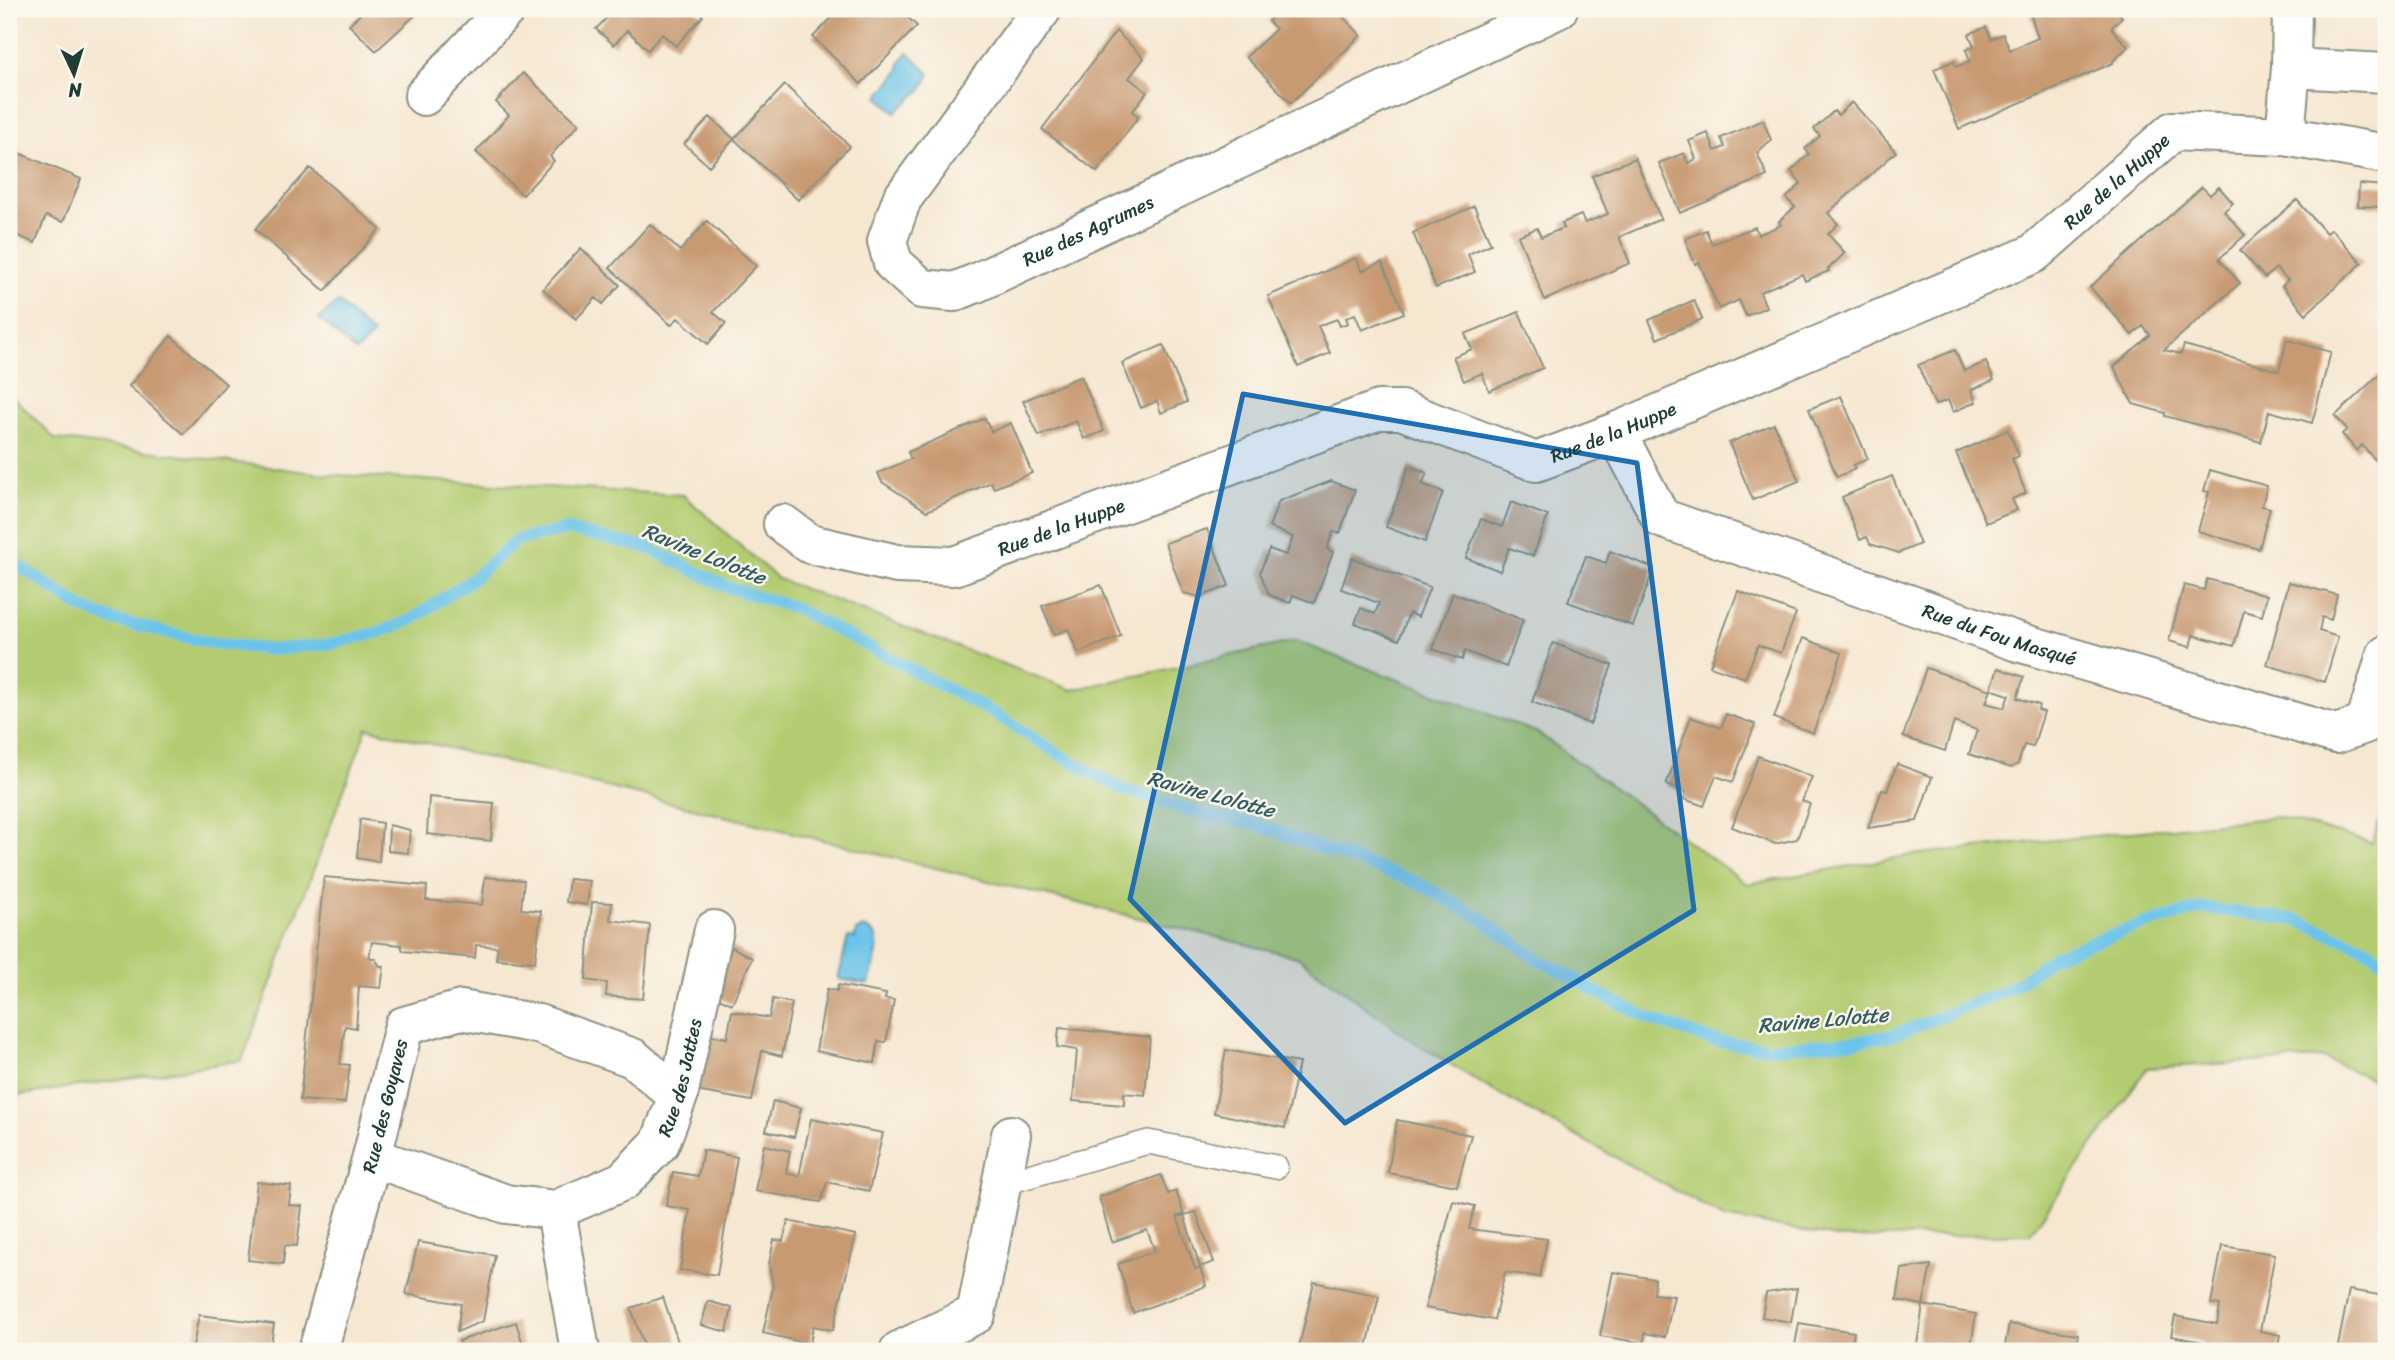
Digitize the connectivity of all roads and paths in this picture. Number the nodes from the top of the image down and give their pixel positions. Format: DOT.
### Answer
graph roads {
  1 [pos="506,9"];
  2 [pos="1042,9"];
  3 [pos="1558,9"];
  4 [pos="2292,9"];
  5 [pos="2291,68"];
  6 [pos="2386,73"];
  7 [pos="424,96"];
  8 [pos="2285,136"];
  9 [pos="2386,154"];
  10 [pos="1616,432"];
  11 [pos="783,524"];
  12 [pos="2386,656"];
  13 [pos="714,930"];
  14 [pos="678,1097"];
  15 [pos="1011,1135"];
  16 [pos="372,1157"];
  17 [pos="1276,1167"];
  18 [pos="1001,1184"];
  19 [pos="556,1210"];
  20 [pos="318,1351"];
  21 [pos="580,1351"];
  22 [pos="899,1351"];
  1 -- 7 [label="street"];
  2 -- 3 [label="street, Rue des Agrumes"];
  4 -- 5 [label="street"];
  5 -- 6 [label="street"];
  5 -- 8 [label="street"];
  8 -- 9 [label="street, Rue de la Huppe"];
  8 -- 10 [label="street, Rue de la Huppe"];
  10 -- 11 [label="street, Rue de la Huppe"];
  10 -- 12 [label="street, Rue du Fou Masqué"];
  13 -- 14 [label="street, Rue des Jattes"];
  14 -- 16 [label="street, Rue des Goyaves"];
  14 -- 19 [label="street, Rue des Jattes"];
  15 -- 18 [label="street"];
  16 -- 19 [label="street"];
  16 -- 20 [label="street, Rue des Goyaves"];
  17 -- 18 [label="lane"];
  18 -- 22 [label="street"];
  19 -- 21 [label="street"];
}
